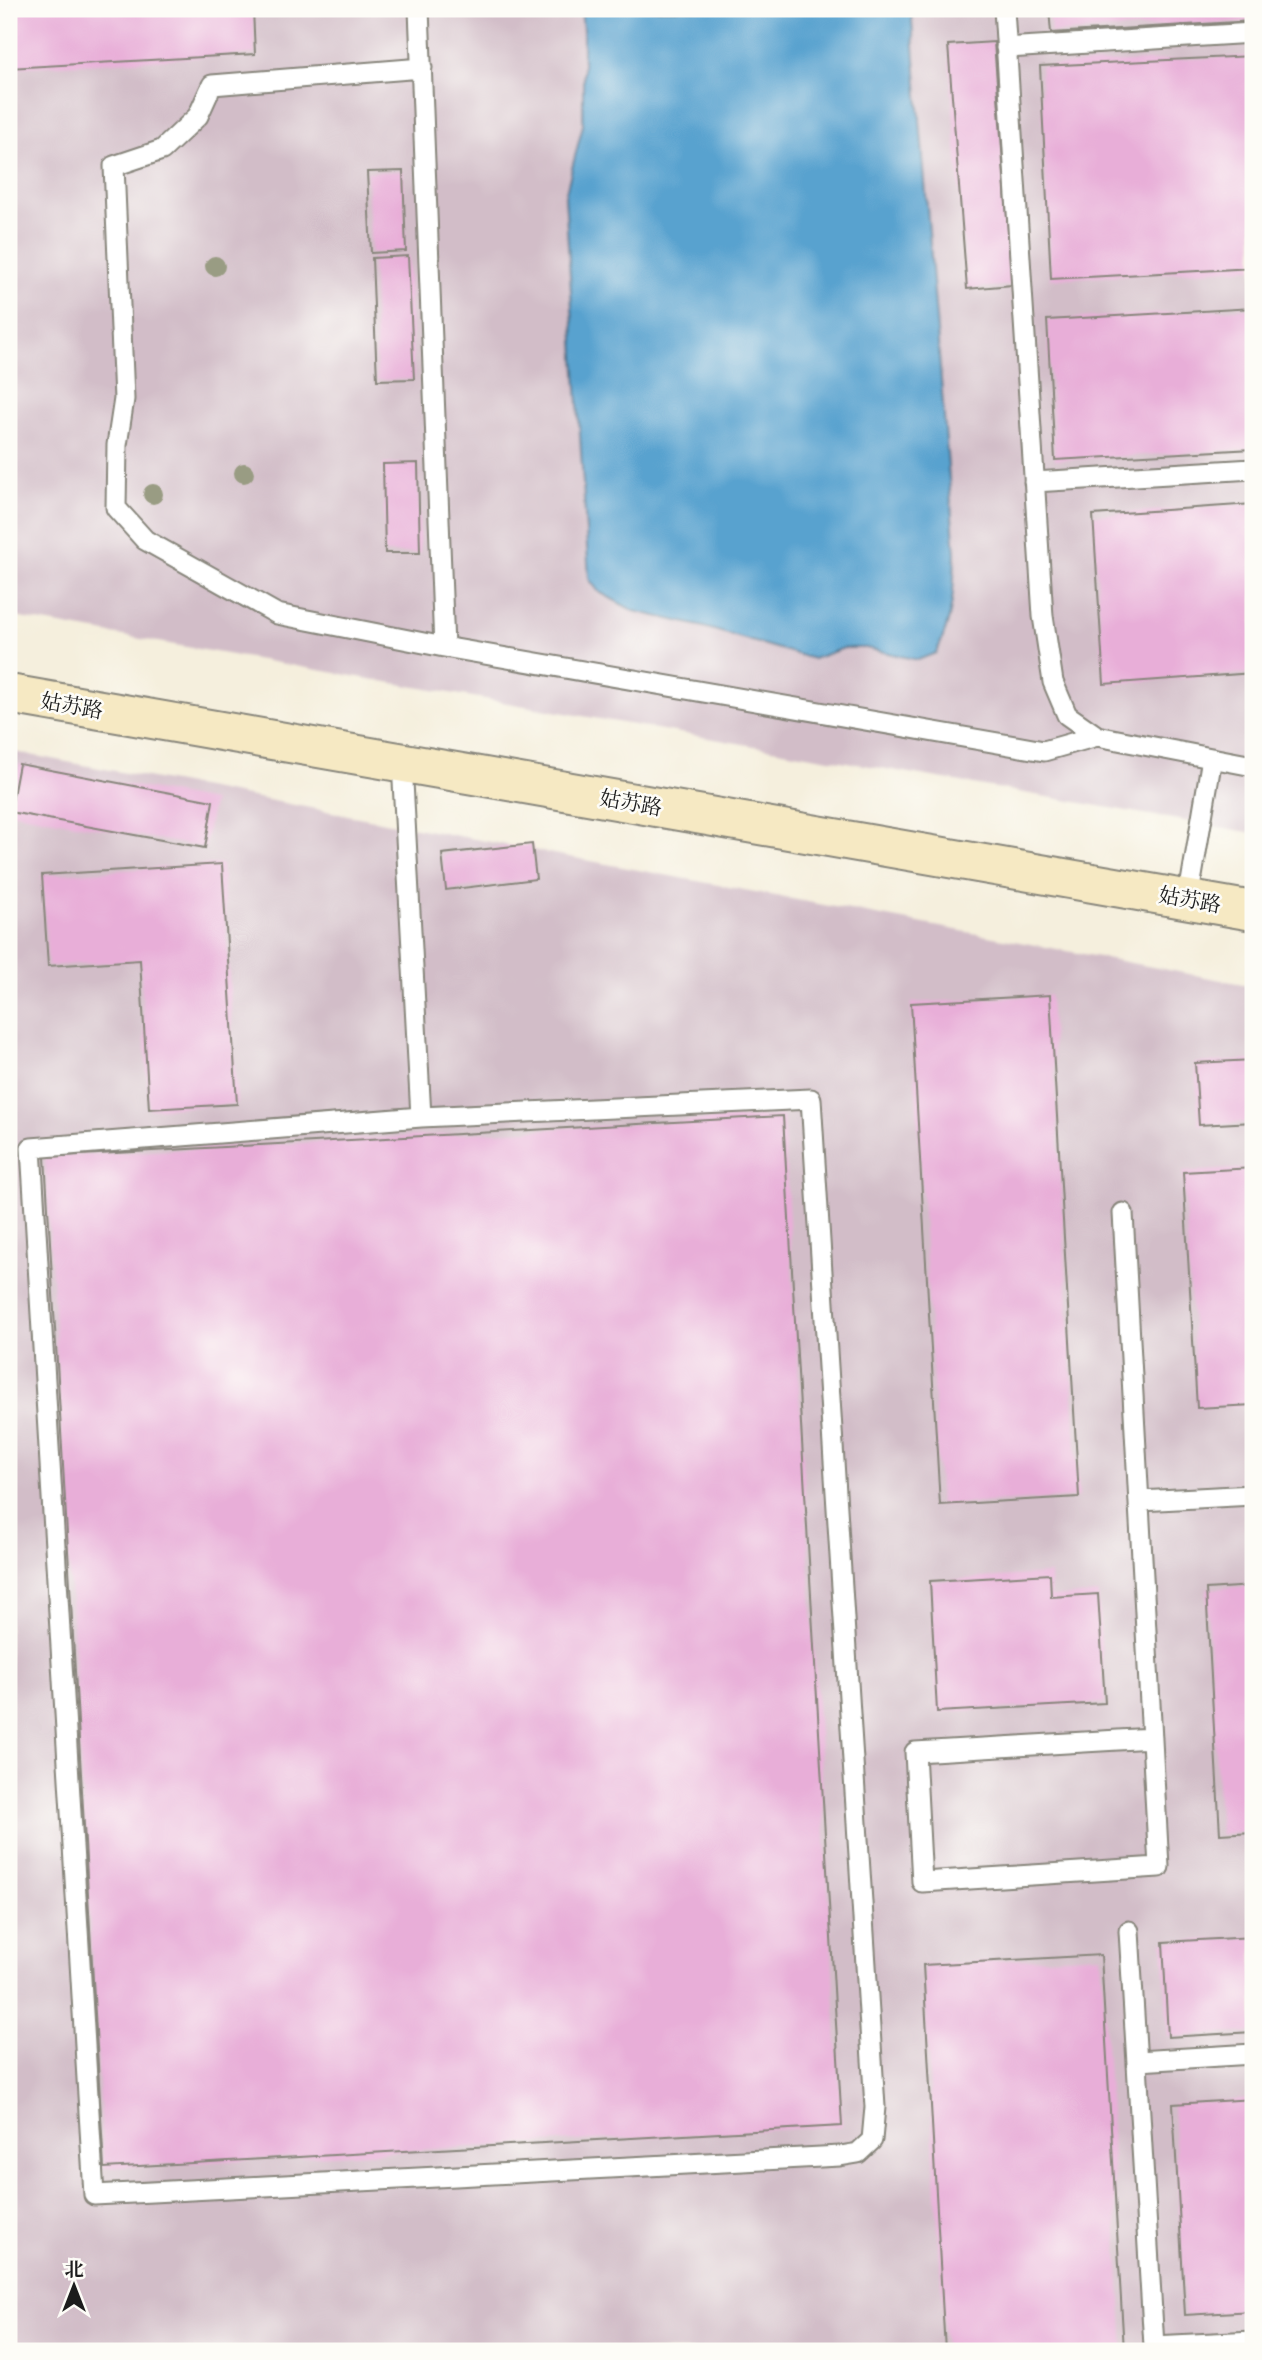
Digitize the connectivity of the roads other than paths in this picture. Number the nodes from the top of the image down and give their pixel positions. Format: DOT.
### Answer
graph roads {
  1 [pos="419,9"];
  2 [pos="1004,9"];
  3 [pos="1253,33"];
  4 [pos="1006,48"];
  5 [pos="422,68"];
  6 [pos="1253,469"];
  7 [pos="1034,482"];
  8 [pos="444,647"];
  9 [pos="9,694"];
  10 [pos="1097,736"];
  11 [pos="1212,758"];
  12 [pos="402,763"];
  13 [pos="1253,766"];
  14 [pos="1188,900"];
  15 [pos="1253,911"];
  16 [pos="421,1117"];
  17 [pos="1123,1213"];
  18 [pos="1253,1495"];
  19 [pos="1140,1502"];
  20 [pos="1152,1738"];
  21 [pos="1129,1931"];
  22 [pos="1253,2054"];
  23 [pos="1138,2061"];
  24 [pos="1253,2341"];
  1 -- 5 [label="lane"];
  2 -- 4 [label="lane"];
  3 -- 4 [label="lane"];
  4 -- 7 [label="lane"];
  5 -- 8 [label="lane"];
  5 -- 8 [label="lane"];
  6 -- 7 [label="lane"];
  7 -- 10 [label="lane"];
  8 -- 10 [label="lane"];
  9 -- 12 [label="street, 姑苏路"];
  10 -- 11 [label="lane"];
  11 -- 13 [label="lane"];
  11 -- 14 [label="lane"];
  12 -- 14 [label="street, 姑苏路"];
  12 -- 16 [label="lane"];
  14 -- 15 [label="street, 姑苏路"];
  16 -- 16 [label="lane"];
  17 -- 19 [label="lane"];
  18 -- 19 [label="lane"];
  19 -- 20 [label="lane"];
  20 -- 20 [label="lane"];
  21 -- 23 [label="lane"];
  22 -- 23 [label="lane"];
  23 -- 24 [label="lane"];
}
